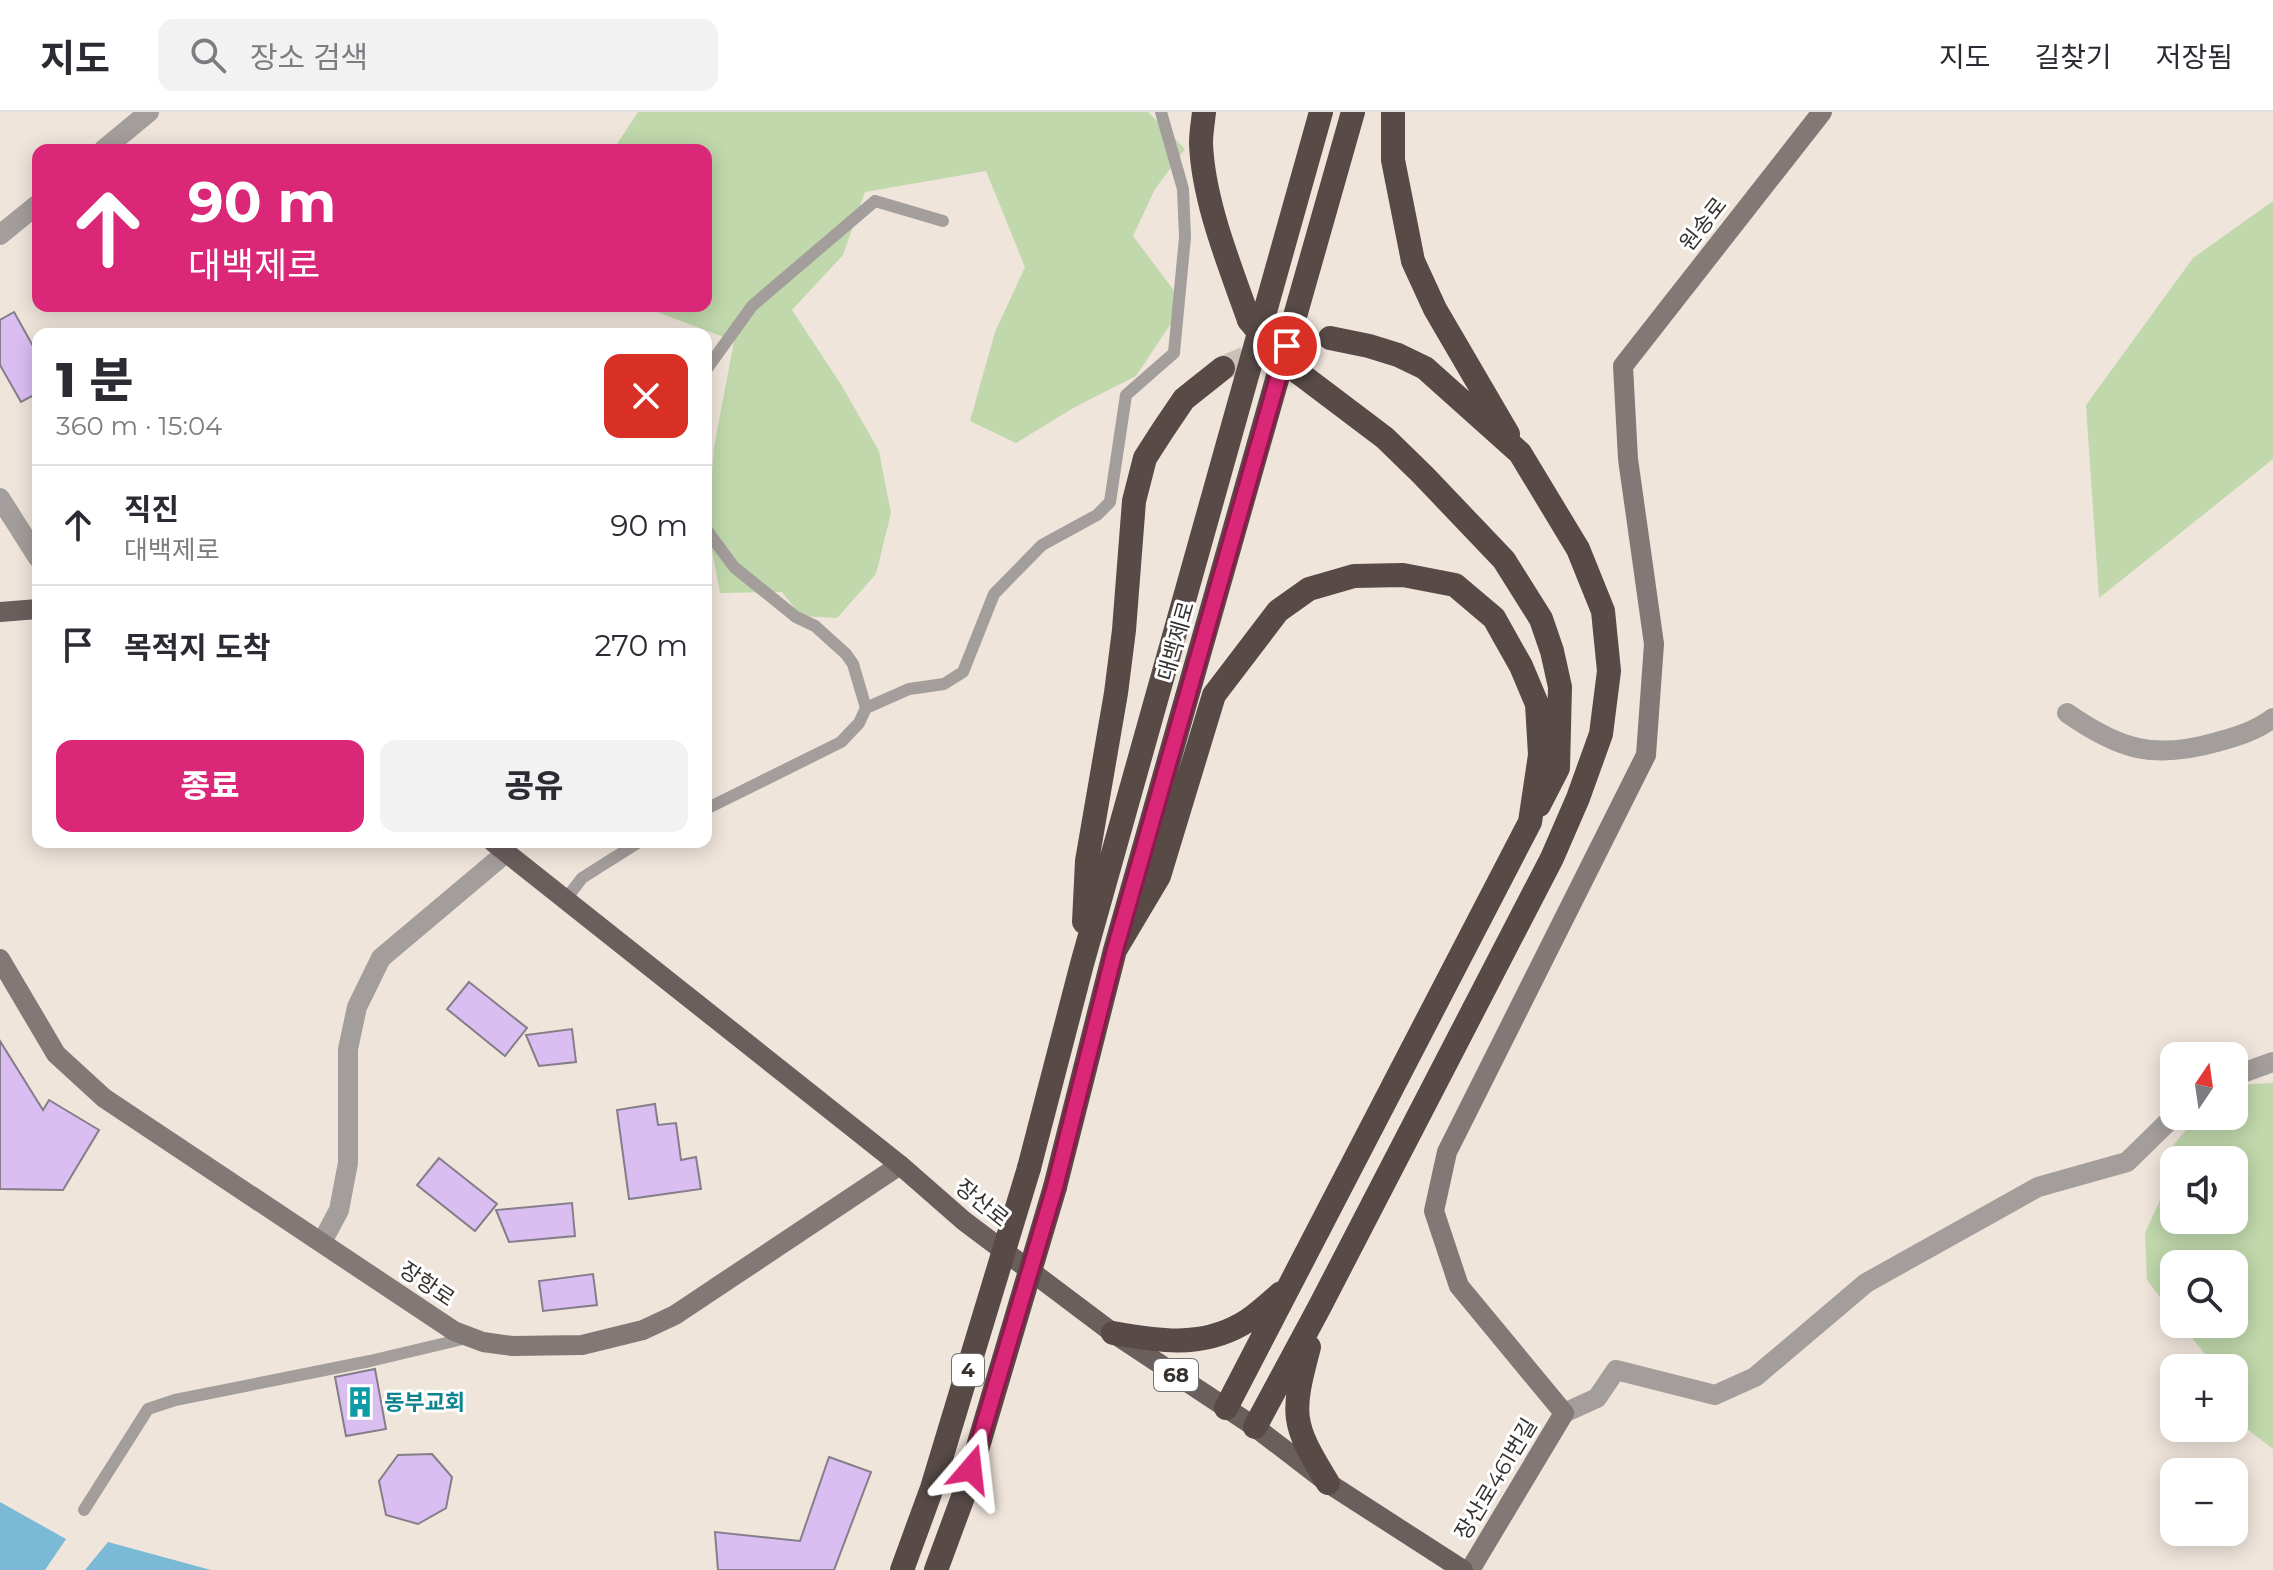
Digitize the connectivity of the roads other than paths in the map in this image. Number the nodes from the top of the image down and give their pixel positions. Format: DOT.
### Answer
graph roads {
  1 [pos="149,112"];
  2 [pos="1161,112"];
  3 [pos="1204,112"];
  4 [pos="1321,112"];
  5 [pos="1353,112"];
  6 [pos="1393,112"];
  7 [pos="1822,112"];
  8 [pos="110,144"];
  9 [pos="32,209"];
  10 [pos="943,221"];
  11 [pos="0,235"];
  12 [pos="1330,338"];
  13 [pos="712,362"];
  14 [pos="1223,368"];
  15 [pos="1520,453"];
  16 [pos="0,498"];
  17 [pos="712,537"];
  18 [pos="32,549"];
  19 [pos="32,609"];
  20 [pos="0,612"];
  21 [pos="866,708"];
  22 [pos="2067,713"];
  23 [pos="2273,718"];
  24 [pos="712,806"];
  25 [pos="1530,822"];
  26 [pos="499,848"];
  27 [pos="501,848"];
  28 [pos="630,848"];
  29 [pos="566,899"];
  30 [pos="1115,950"];
  31 [pos="0,959"];
  32 [pos="1082,964"];
  33 [pos="2273,1062"];
  34 [pos="2248,1071"];
  35 [pos="2160,1130"];
  36 [pos="900,1165"];
  37 [pos="322,1242"];
  38 [pos="1289,1286"];
  39 [pos="1319,1308"];
  40 [pos="1113,1333"];
  41 [pos="470,1337"];
  42 [pos="1226,1408"];
  43 [pos="1564,1413"];
  44 [pos="1255,1427"];
  45 [pos="1328,1483"];
  46 [pos="84,1510"];
  47 [pos="902,1570"];
  48 [pos="936,1570"];
  49 [pos="1463,1570"];
  50 [pos="1470,1570"];
  1 -- 8 [label="street"];
  2 -- 21 [label="lane"];
  3 -- 25 [label="highway, bridge"];
  4 -- 32 [label="highway, 대백제로"];
  5 -- 30 [label="highway, 대백제로 / 4"];
  6 -- 15 [label="highway"];
  7 -- 43 [label="street, 원송로"];
  9 -- 11 [label="street"];
  10 -- 13 [label="lane"];
  12 -- 15 [label="highway"];
  14 -- 32 [label="highway"];
  15 -- 39 [label="highway"];
  16 -- 18 [label="street"];
  17 -- 21 [label="lane"];
  19 -- 20 [label="main road"];
  21 -- 24 [label="lane"];
  22 -- 23 [label="street"];
  25 -- 30 [label="highway"];
  25 -- 38 [label="highway"];
  26 -- 37 [label="street"];
  27 -- 29 [label="main road, 장산로 / 68"];
  28 -- 29 [label="lane"];
  29 -- 36 [label="main road, 장산로 / 68"];
  30 -- 48 [label="highway, 대백제로 / 4, bridge"];
  31 -- 37 [label="street, 장항로"];
  32 -- 47 [label="highway, 대백제로 / 4, bridge"];
  33 -- 34 [label="street"];
  35 -- 43 [label="street"];
  36 -- 40 [label="main road, 장산로 / 68"];
  36 -- 41 [label="street, 장항로"];
  37 -- 41 [label="street, 장항로"];
  38 -- 40 [label="highway"];
  38 -- 42 [label="highway"];
  39 -- 44 [label="highway"];
  39 -- 45 [label="highway"];
  40 -- 42 [label="main road, 장산로 / 68"];
  41 -- 46 [label="lane"];
  42 -- 44 [label="main road, 장산로 / 68"];
  43 -- 50 [label="street, 장산로461번길"];
  44 -- 45 [label="main road, 장산로 / 68"];
  45 -- 49 [label="main road, 장산로 / 68"];
}
